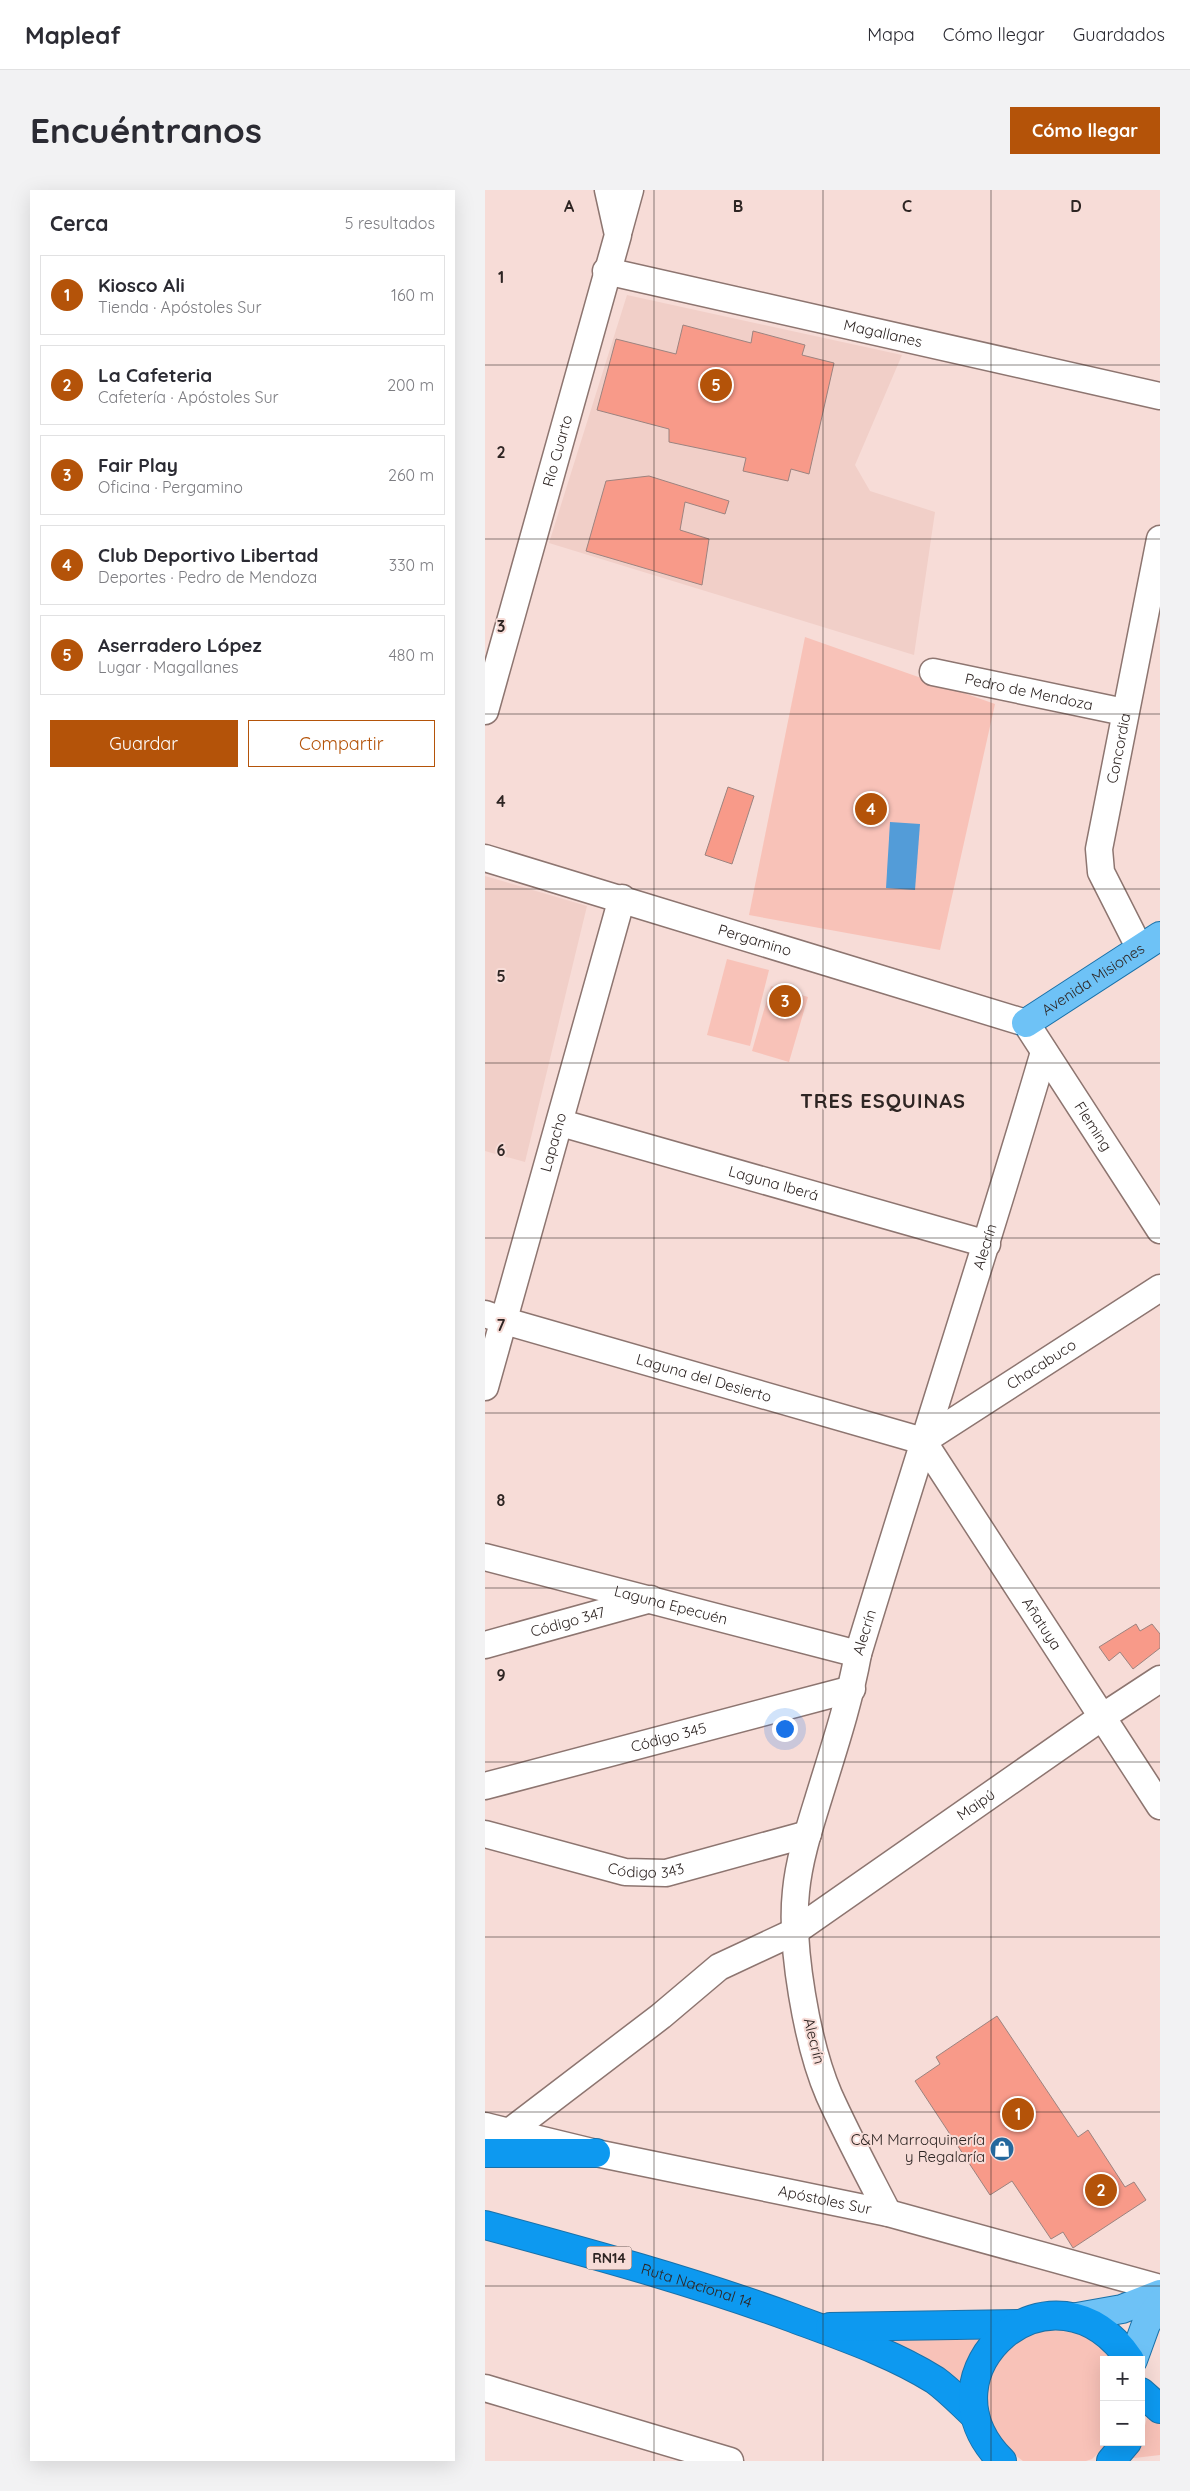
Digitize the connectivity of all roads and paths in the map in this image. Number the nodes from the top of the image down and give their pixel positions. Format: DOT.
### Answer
graph roads {
  1 [pos="608,190"];
  2 [pos="630,190"];
  3 [pos="617,234"];
  4 [pos="606,271"];
  5 [pos="1160,396"];
  6 [pos="1160,539"];
  7 [pos="933,672"];
  8 [pos="485,711"];
  9 [pos="1124,712"];
  10 [pos="485,858"];
  11 [pos="621,898"];
  12 [pos="1150,942"];
  13 [pos="1026,1023"];
  14 [pos="1044,1052"];
  15 [pos="561,1122"];
  16 [pos="1160,1230"];
  17 [pos="987,1244"];
  18 [pos="1160,1288"];
  19 [pos="495,1318"];
  20 [pos="485,1387"];
  21 [pos="923,1440"];
  22 [pos="485,1557"];
  23 [pos="651,1598"];
  24 [pos="485,1645"];
  25 [pos="858,1654"];
  26 [pos="1160,1679"];
  27 [pos="852,1690"];
  28 [pos="1102,1717"];
  29 [pos="485,1786"];
  30 [pos="1160,1806"];
  31 [pos="485,1834"];
  32 [pos="808,1834"];
  33 [pos="794,1932"];
  34 [pos="497,2129"];
  35 [pos="485,2153"];
  36 [pos="596,2153"];
  37 [pos="888,2213"];
  38 [pos="485,2225"];
  39 [pos="1160,2288"];
  40 [pos="1160,2294"];
  41 [pos="1160,2303"];
  42 [pos="1077,2318"];
  43 [pos="1019,2324"];
  44 [pos="819,2328"];
  45 [pos="1128,2356"];
  46 [pos="1133,2356"];
  47 [pos="485,2388"];
  48 [pos="1145,2396"];
  49 [pos="1160,2409"];
  50 [pos="975,2416"];
  51 [pos="1124,2446"];
  52 [pos="994,2457"];
  53 [pos="730,2461"];
  54 [pos="1111,2461"];
  1 -- 3 [label="street, Río Cuarto"];
  2 -- 3 [label="street"];
  3 -- 4 [label="street, Río Cuarto"];
  4 -- 5 [label="street, Magallanes"];
  4 -- 8 [label="street, Río Cuarto"];
  6 -- 9 [label="street, Concordia"];
  7 -- 9 [label="street, Pedro de Mendoza"];
  9 -- 12 [label="street, Concordia"];
  10 -- 11 [label="street, Pergamino"];
  11 -- 13 [label="street, Pergamino"];
  11 -- 15 [label="street, Lapacho"];
  12 -- 13 [label="main road, Avenida Misiones"];
  13 -- 14 [label="street, Fleming"];
  14 -- 16 [label="street, Fleming"];
  14 -- 17 [label="street, Alecrín"];
  15 -- 17 [label="street, Laguna Iberá"];
  15 -- 19 [label="street, Lapacho"];
  17 -- 21 [label="street, Alecrín"];
  18 -- 21 [label="street, Chacabuco"];
  19 -- 20 [label="street, Lapacho"];
  19 -- 21 [label="street, Laguna del Desierto"];
  21 -- 25 [label="street, Alecrín"];
  21 -- 28 [label="street, Añatuya"];
  22 -- 23 [label="street, Laguna Epecuén"];
  23 -- 24 [label="street, Código 347"];
  23 -- 25 [label="street, Laguna Epecuén"];
  25 -- 27 [label="street, Alecrín"];
  26 -- 28 [label="street, Maipú"];
  27 -- 29 [label="street, Código 345"];
  27 -- 32 [label="street, Alecrín"];
  28 -- 30 [label="street, Añatuya"];
  28 -- 33 [label="street, Maipú"];
  31 -- 32 [label="street, Código 343"];
  32 -- 33 [label="street, Alecrín"];
  33 -- 34 [label="street, Maipú"];
  33 -- 37 [label="street, Alecrín"];
  34 -- 36 [label="street, Apóstoles Sur"];
  35 -- 36 [label="highway"];
  36 -- 37 [label="street, Apóstoles Sur"];
  37 -- 39 [label="street, Apóstoles Sur"];
  38 -- 44 [label="highway, Ruta Nacional 14 / RN14"];
  40 -- 42 [label="main road"];
  41 -- 46 [label="main road"];
  42 -- 43 [label="highway, Ruta Nacional 14 / RN14"];
  42 -- 45 [label="highway, Ruta Nacional 14 / RN14"];
  43 -- 44 [label="highway, Ruta Nacional 14 / RN14"];
  43 -- 50 [label="highway, Ruta Nacional 14 / RN14"];
  44 -- 50 [label="highway, Ruta Nacional 14 / RN14"];
  47 -- 53 [label="street"];
  48 -- 49 [label="highway"];
  50 -- 52 [label="highway, Ruta Nacional 14 / RN14"];
  51 -- 54 [label="highway"];
}
